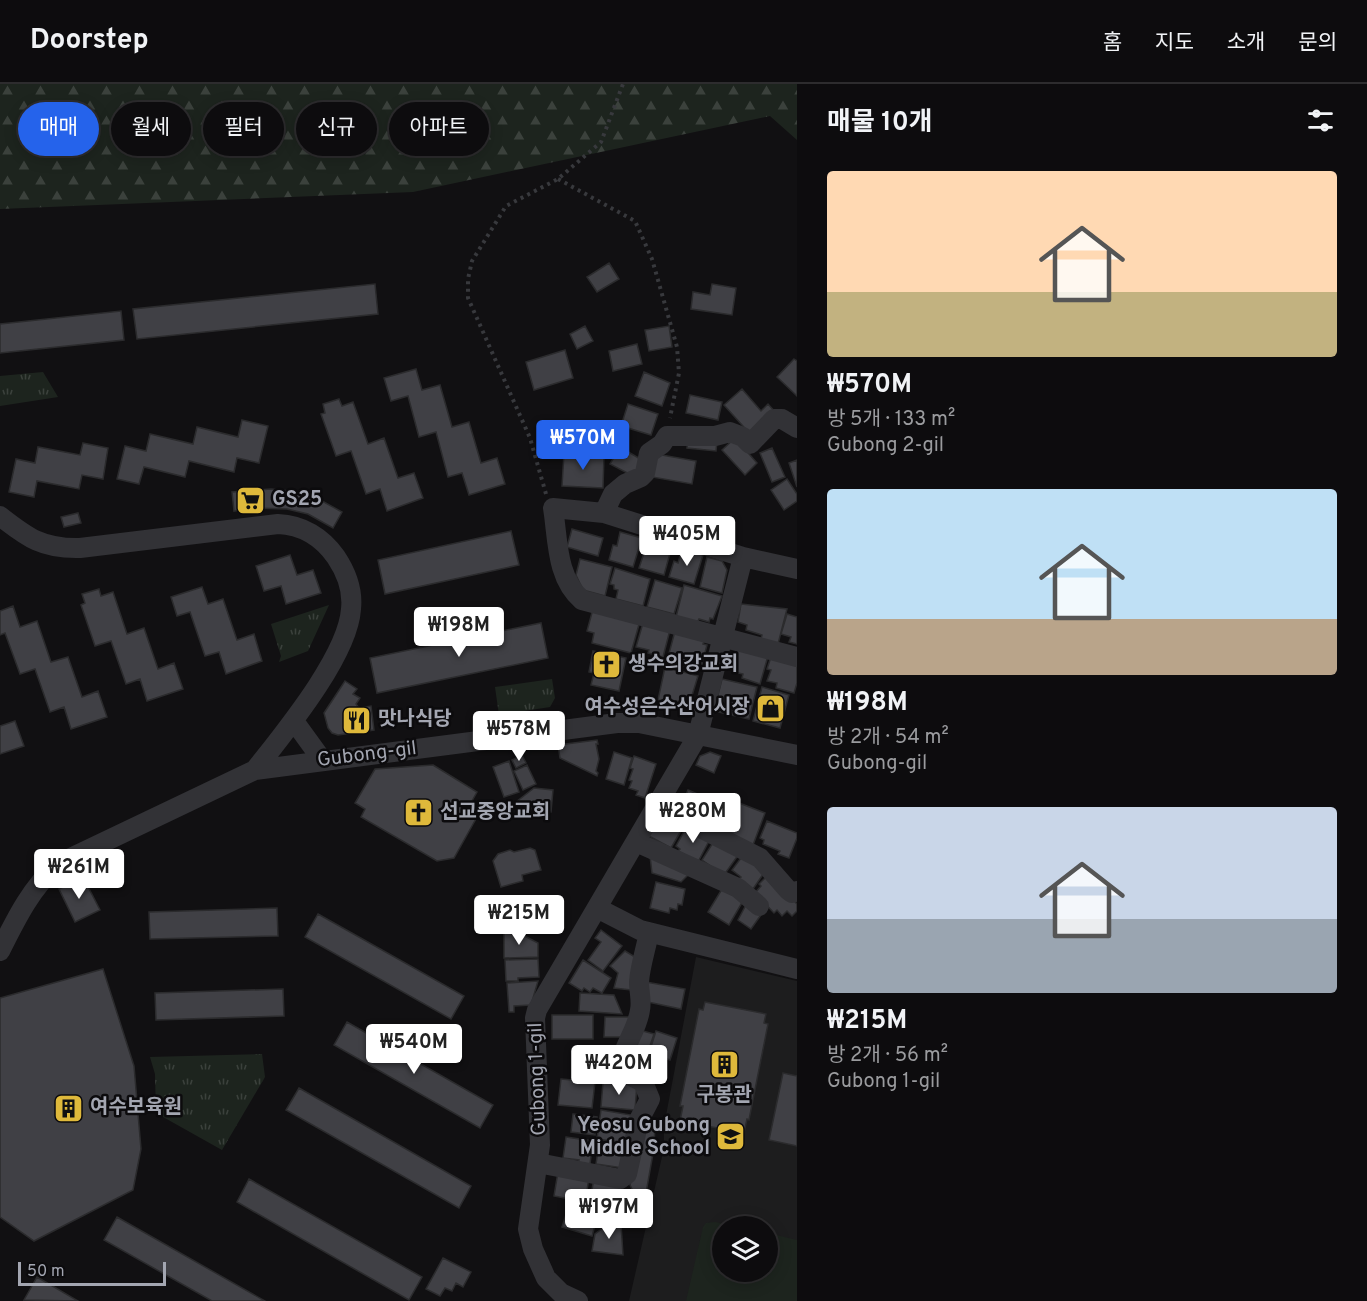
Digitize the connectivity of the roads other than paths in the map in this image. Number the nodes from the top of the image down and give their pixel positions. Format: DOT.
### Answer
graph roads {
  1 [pos="797,428"];
  2 [pos="604,513"];
  3 [pos="0,516"];
  4 [pos="743,557"];
  5 [pos="797,569"];
  6 [pos="723,637"];
  7 [pos="797,657"];
  8 [pos="294,721"];
  9 [pos="698,735"];
  10 [pos="797,755"];
  11 [pos="323,761"];
  12 [pos="255,770"];
  13 [pos="657,806"];
  14 [pos="636,842"];
  15 [pos="797,891"];
  16 [pos="759,906"];
  17 [pos="597,908"];
  18 [pos="649,932"];
  19 [pos="0,951"];
  20 [pos="797,969"];
  21 [pos="538,1163"];
  22 [pos="578,1301"];
  1 -- 2 [label="street"];
  2 -- 4 [label="street"];
  2 -- 6 [label="street"];
  3 -- 8 [label="street"];
  4 -- 5 [label="street"];
  4 -- 6 [label="street, Gubong 1-gil"];
  6 -- 7 [label="street"];
  6 -- 9 [label="street, Gubong 1-gil"];
  8 -- 11 [label="street"];
  8 -- 12 [label="street"];
  9 -- 10 [label="street, Gubong-gil"];
  9 -- 11 [label="street, Gubong-gil"];
  9 -- 13 [label="street, Gubong 1-gil"];
  11 -- 12 [label="street, Gubong-gil"];
  12 -- 19 [label="street, Gubong-gil"];
  13 -- 14 [label="street, Gubong 1-gil"];
  13 -- 15 [label="street"];
  14 -- 16 [label="street"];
  14 -- 17 [label="street, Gubong 1-gil"];
  17 -- 18 [label="street"];
  17 -- 21 [label="street, Gubong 1-gil"];
  18 -- 20 [label="street"];
  18 -- 21 [label="street"];
  21 -- 22 [label="street, Gubong 1-gil"];
}
